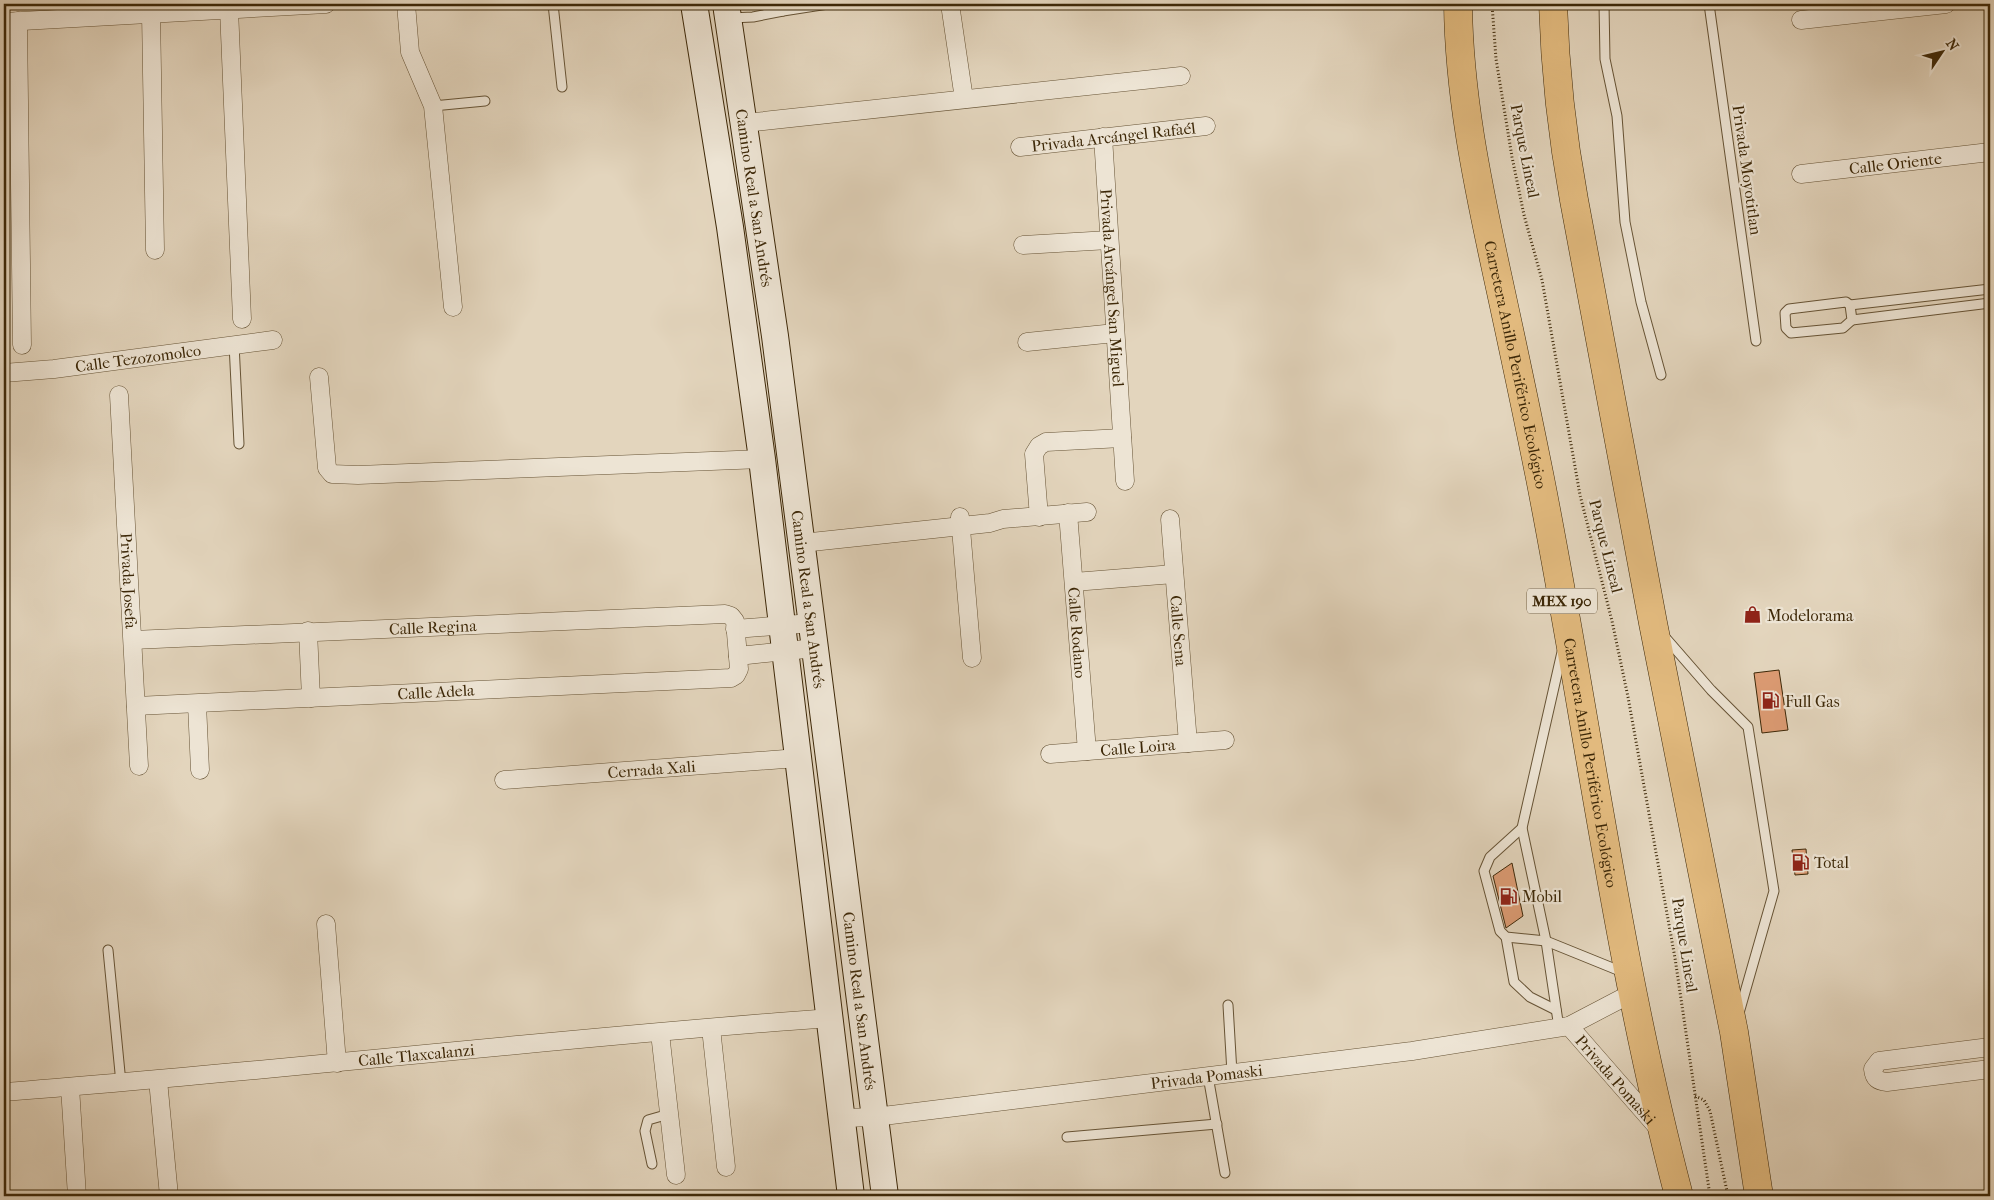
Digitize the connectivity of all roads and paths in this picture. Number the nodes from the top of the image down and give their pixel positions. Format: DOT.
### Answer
graph roads {
  1 [pos="326,4"];
  2 [pos="406,4"];
  3 [pos="553,4"];
  4 [pos="694,4"];
  5 [pos="828,4"];
  6 [pos="950,4"];
  7 [pos="1458,4"];
  8 [pos="1492,4"];
  9 [pos="1553,4"];
  10 [pos="1604,4"];
  11 [pos="1709,4"];
  12 [pos="1946,4"];
  13 [pos="784,8"];
  14 [pos="229,9"];
  15 [pos="73,11"];
  16 [pos="727,11"];
  17 [pos="151,13"];
  18 [pos="1801,20"];
  19 [pos="11,22"];
  20 [pos="1181,76"];
  21 [pos="562,86"];
  22 [pos="964,99"];
  23 [pos="485,101"];
  24 [pos="433,106"];
  25 [pos="745,123"];
  26 [pos="1206,126"];
  27 [pos="1103,137"];
  28 [pos="1020,147"];
  29 [pos="1990,152"];
  30 [pos="1801,174"];
  31 [pos="1109,240"];
  32 [pos="1023,245"];
  33 [pos="155,250"];
  34 [pos="1990,289"];
  35 [pos="1990,303"];
  36 [pos="1850,305"];
  37 [pos="453,308"];
  38 [pos="242,319"];
  39 [pos="1852,320"];
  40 [pos="1116,333"];
  41 [pos="273,340"];
  42 [pos="1756,341"];
  43 [pos="1027,342"];
  44 [pos="22,344"];
  45 [pos="234,344"];
  46 [pos="4,372"];
  47 [pos="1661,375"];
  48 [pos="319,377"];
  49 [pos="119,395"];
  50 [pos="1122,438"];
  51 [pos="239,444"];
  52 [pos="762,459"];
  53 [pos="1125,481"];
  54 [pos="1087,512"];
  55 [pos="1068,513"];
  56 [pos="1039,517"];
  57 [pos="1170,519"];
  58 [pos="960,521"];
  59 [pos="802,538"];
  60 [pos="1174,574"];
  61 [pos="1074,582"];
  62 [pos="733,623"];
  63 [pos="1652,623"];
  64 [pos="782,626"];
  65 [pos="1567,630"];
  66 [pos="308,631"];
  67 [pos="813,635"];
  68 [pos="133,640"];
  69 [pos="785,651"];
  70 [pos="738,656"];
  71 [pos="972,658"];
  72 [pos="311,698"];
  73 [pos="196,704"];
  74 [pos="136,706"];
  75 [pos="1225,740"];
  76 [pos="1188,743"];
  77 [pos="1087,751"];
  78 [pos="1050,754"];
  79 [pos="798,758"];
  80 [pos="139,766"];
  81 [pos="200,770"];
  82 [pos="504,780"];
  83 [pos="1522,828"];
  84 [pos="326,924"];
  85 [pos="1506,937"];
  86 [pos="1546,941"];
  87 [pos="108,950"];
  88 [pos="1632,984"];
  89 [pos="1228,1005"];
  90 [pos="1556,1010"];
  91 [pos="830,1018"];
  92 [pos="1564,1027"];
  93 [pos="711,1028"];
  94 [pos="1734,1032"];
  95 [pos="660,1033"];
  96 [pos="1989,1053"];
  97 [pos="337,1063"];
  98 [pos="1990,1070"];
  99 [pos="1232,1073"];
  100 [pos="1208,1076"];
  101 [pos="158,1080"];
  102 [pos="121,1083"];
  103 [pos="70,1087"];
  104 [pos="4,1092"];
  105 [pos="1695,1096"];
  106 [pos="669,1114"];
  107 [pos="875,1116"];
  108 [pos="843,1118"];
  109 [pos="1217,1124"];
  110 [pos="1663,1133"];
  111 [pos="1067,1138"];
  112 [pos="652,1164"];
  113 [pos="726,1167"];
  114 [pos="1225,1173"];
  115 [pos="676,1175"];
  116 [pos="77,1196"];
  117 [pos="169,1196"];
  118 [pos="852,1196"];
  119 [pos="885,1196"];
  120 [pos="1680,1196"];
  121 [pos="1710,1196"];
  122 [pos="1728,1196"];
  123 [pos="1759,1196"];
  1 -- 14 [label="street"];
  2 -- 24 [label="street"];
  3 -- 21 [label="lane"];
  4 -- 52 [label="main road, Camino Real a San Andrés"];
  5 -- 13 [label="lane"];
  6 -- 22 [label="street"];
  7 -- 65 [label="highway, Carretera Anillo Periférico Ecológico / MEX 190"];
  8 -- 105 [label="path, Parque Lineal"];
  9 -- 63 [label="highway"];
  10 -- 47 [label="lane"];
  11 -- 42 [label="lane, Privada Moyotitlan"];
  12 -- 18 [label="street"];
  13 -- 16 [label="lane"];
  14 -- 17 [label="street"];
  14 -- 38 [label="street"];
  15 -- 17 [label="street"];
  15 -- 19 [label="street"];
  16 -- 25 [label="main road, Camino Real a San Andrés"];
  17 -- 33 [label="street"];
  19 -- 44 [label="street"];
  20 -- 22 [label="street"];
  22 -- 25 [label="street"];
  23 -- 24 [label="lane"];
  24 -- 37 [label="street"];
  25 -- 59 [label="main road, Camino Real a San Andrés"];
  26 -- 27 [label="street, Privada Arcángel Rafaél"];
  27 -- 28 [label="street, Privada Arcángel Rafaél"];
  27 -- 31 [label="street, Privada Arcángel San Miguel"];
  29 -- 30 [label="street, Calle Oriente"];
  31 -- 32 [label="street"];
  31 -- 40 [label="street, Privada Arcángel San Miguel"];
  34 -- 36 [label="lane"];
  35 -- 39 [label="lane"];
  36 -- 39 [label="lane"];
  36 -- 39 [label="lane"];
  40 -- 43 [label="street"];
  40 -- 50 [label="street, Privada Arcángel San Miguel"];
  41 -- 45 [label="street, Calle Tezozomolco"];
  45 -- 46 [label="street, Calle Tezozomolco"];
  45 -- 51 [label="lane"];
  48 -- 52 [label="street"];
  49 -- 68 [label="street, Privada Josefa"];
  50 -- 53 [label="street, Privada Arcángel San Miguel"];
  50 -- 56 [label="street"];
  52 -- 64 [label="main road, Camino Real a San Andrés"];
  54 -- 55 [label="street"];
  55 -- 56 [label="street"];
  55 -- 61 [label="street, Calle Rodano"];
  56 -- 58 [label="street"];
  57 -- 60 [label="street, Calle Sena"];
  58 -- 59 [label="street"];
  58 -- 71 [label="street"];
  59 -- 67 [label="main road, Camino Real a San Andrés"];
  60 -- 61 [label="street"];
  60 -- 76 [label="street, Calle Sena"];
  61 -- 77 [label="street, Calle Rodano"];
  62 -- 64 [label="street, Calle Regina"];
  62 -- 66 [label="street, Calle Regina"];
  62 -- 70 [label="street"];
  63 -- 94 [label="highway"];
  63 -- 94 [label="lane"];
  64 -- 67 [label="street, Calle Regina"];
  64 -- 69 [label="main road, Camino Real a San Andrés"];
  65 -- 83 [label="lane"];
  65 -- 88 [label="highway, Carretera Anillo Periférico Ecológico / MEX 190"];
  66 -- 68 [label="street, Calle Regina"];
  66 -- 72 [label="street"];
  67 -- 69 [label="street"];
  67 -- 107 [label="main road, Camino Real a San Andrés"];
  68 -- 74 [label="street, Privada Josefa"];
  69 -- 70 [label="street"];
  69 -- 79 [label="main road, Camino Real a San Andrés"];
  70 -- 72 [label="street, Calle Adela"];
  72 -- 73 [label="street, Calle Adela"];
  73 -- 74 [label="street, Calle Adela"];
  73 -- 81 [label="street"];
  74 -- 80 [label="street, Privada Josefa"];
  75 -- 76 [label="street, Calle Loira"];
  76 -- 77 [label="street, Calle Loira"];
  77 -- 78 [label="street, Calle Loira"];
  79 -- 82 [label="street, Cerrada Xali"];
  79 -- 91 [label="main road, Camino Real a San Andrés"];
  83 -- 85 [label="lane"];
  83 -- 86 [label="lane"];
  84 -- 97 [label="street"];
  85 -- 86 [label="lane"];
  85 -- 90 [label="lane"];
  86 -- 88 [label="lane"];
  86 -- 90 [label="lane"];
  87 -- 102 [label="lane"];
  88 -- 92 [label="street, Privada Pomaski"];
  88 -- 110 [label="highway, Carretera Anillo Periférico Ecológico / MEX 190"];
  89 -- 99 [label="lane"];
  90 -- 92 [label="lane"];
  91 -- 93 [label="street, Calle Tlaxcalanzi"];
  91 -- 108 [label="main road, Camino Real a San Andrés"];
  92 -- 99 [label="street, Privada Pomaski"];
  92 -- 110 [label="street, Privada Pomaski"];
  93 -- 95 [label="street, Calle Tlaxcalanzi"];
  93 -- 113 [label="street"];
  94 -- 123 [label="highway"];
  95 -- 97 [label="street, Calle Tlaxcalanzi"];
  95 -- 106 [label="street"];
  96 -- 98 [label="street"];
  97 -- 101 [label="street, Calle Tlaxcalanzi"];
  99 -- 100 [label="street, Privada Pomaski"];
  100 -- 107 [label="street, Privada Pomaski"];
  100 -- 109 [label="lane"];
  101 -- 102 [label="street, Calle Tlaxcalanzi"];
  101 -- 117 [label="street"];
  102 -- 103 [label="street, Calle Tlaxcalanzi"];
  103 -- 104 [label="street, Calle Tlaxcalanzi"];
  103 -- 116 [label="street"];
  105 -- 121 [label="path, Parque Lineal"];
  105 -- 122 [label="path"];
  106 -- 112 [label="lane"];
  106 -- 115 [label="street"];
  107 -- 108 [label="street, Privada Pomaski"];
  107 -- 119 [label="main road, Camino Real a San Andrés"];
  108 -- 118 [label="main road, Camino Real a San Andrés"];
  109 -- 111 [label="lane"];
  109 -- 114 [label="lane"];
  110 -- 120 [label="highway, Carretera Anillo Periférico Ecológico / MEX 190"];
}
